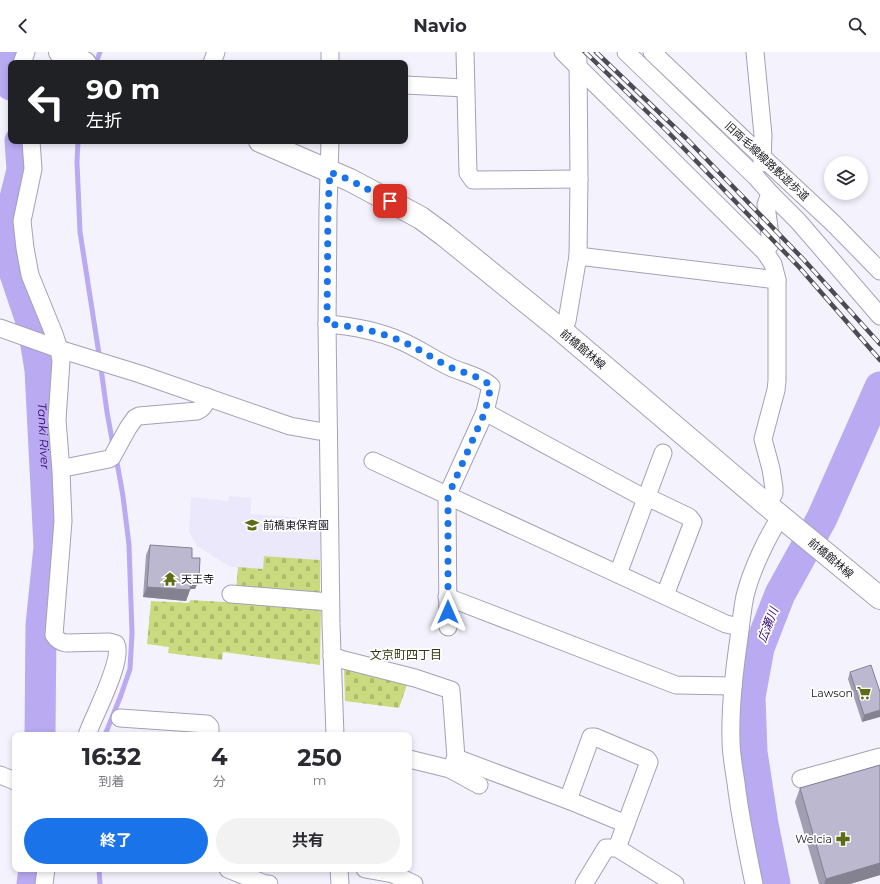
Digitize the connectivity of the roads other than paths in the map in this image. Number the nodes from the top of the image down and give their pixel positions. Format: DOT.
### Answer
graph roads {
  1 [pos="60,52"];
  2 [pos="465,52"];
  3 [pos="563,52"];
  4 [pos="626,52"];
  5 [pos="652,52"];
  6 [pos="755,52"];
  7 [pos="578,59"];
  8 [pos="78,60"];
  9 [pos="408,85"];
  10 [pos="465,88"];
  11 [pos="31,144"];
  12 [pos="267,144"];
  13 [pos="330,144"];
  14 [pos="330,172"];
  15 [pos="756,177"];
  16 [pos="579,179"];
  17 [pos="771,194"];
  18 [pos="765,252"];
  19 [pos="578,256"];
  20 [pos="880,271"];
  21 [pos="777,280"];
  22 [pos="875,298"];
  23 [pos="880,316"];
  24 [pos="327,324"];
  25 [pos="0,328"];
  26 [pos="561,330"];
  27 [pos="59,349"];
  28 [pos="207,397"];
  29 [pos="485,412"];
  30 [pos="328,431"];
  31 [pos="663,453"];
  32 [pos="373,461"];
  33 [pos="61,467"];
  34 [pos="448,496"];
  35 [pos="646,498"];
  36 [pos="774,510"];
  37 [pos="618,574"];
  38 [pos="231,594"];
  39 [pos="665,595"];
  40 [pos="448,597"];
  41 [pos="880,598"];
  42 [pos="330,602"];
  43 [pos="448,627"];
  44 [pos="740,627"];
  45 [pos="332,656"];
  46 [pos="733,686"];
  47 [pos="120,718"];
  48 [pos="88,732"];
  49 [pos="210,732"];
  50 [pos="335,732"];
  51 [pos="880,757"];
  52 [pos="412,759"];
  53 [pos="453,763"];
  54 [pos="0,775"];
  55 [pos="801,779"];
  56 [pos="12,780"];
  57 [pos="479,785"];
  58 [pos="568,800"];
  59 [pos="626,824"];
  60 [pos="617,848"];
  61 [pos="46,872"];
  62 [pos="339,872"];
  63 [pos="382,872"];
  64 [pos="228,874"];
  65 [pos="587,883"];
  66 [pos="44,884"];
  67 [pos="269,884"];
  68 [pos="340,884"];
  69 [pos="414,884"];
  70 [pos="675,884"];
  71 [pos="754,884"];
  1 -- 8 [label="main road"];
  2 -- 10 [label="street"];
  3 -- 7 [label="street"];
  4 -- 15 [label="street"];
  5 -- 20 [label="street, 旧両毛線線路敷遊歩道"];
  6 -- 15 [label="street"];
  7 -- 16 [label="street"];
  7 -- 18 [label="street"];
  9 -- 10 [label="street"];
  10 -- 16 [label="street"];
  11 -- 27 [label="street"];
  12 -- 14 [label="main road, 前橋館林線"];
  13 -- 14 [label="street"];
  14 -- 24 [label="street"];
  14 -- 26 [label="main road, 前橋館林線"];
  15 -- 17 [label="street"];
  16 -- 19 [label="street"];
  17 -- 18 [label="street"];
  17 -- 22 [label="street"];
  18 -- 21 [label="street"];
  19 -- 21 [label="street"];
  19 -- 26 [label="street"];
  21 -- 36 [label="street"];
  22 -- 23 [label="street"];
  24 -- 29 [label="street"];
  24 -- 30 [label="street"];
  25 -- 27 [label="street"];
  26 -- 36 [label="main road, 前橋館林線"];
  27 -- 28 [label="street"];
  27 -- 33 [label="street"];
  28 -- 30 [label="street"];
  28 -- 33 [label="street"];
  29 -- 34 [label="street"];
  29 -- 35 [label="street"];
  30 -- 42 [label="street"];
  31 -- 35 [label="street"];
  32 -- 34 [label="street"];
  33 -- 48 [label="street"];
  34 -- 37 [label="street"];
  34 -- 40 [label="street"];
  35 -- 37 [label="street"];
  35 -- 39 [label="street"];
  36 -- 41 [label="main road, 前橋館林線"];
  36 -- 44 [label="street"];
  37 -- 39 [label="street"];
  38 -- 42 [label="street"];
  39 -- 44 [label="street"];
  40 -- 43 [label="street"];
  40 -- 46 [label="street"];
  42 -- 45 [label="street"];
  44 -- 46 [label="street"];
  45 -- 50 [label="street"];
  45 -- 53 [label="street"];
  46 -- 71 [label="street"];
  47 -- 49 [label="street"];
  51 -- 55 [label="street"];
  52 -- 53 [label="street"];
  53 -- 57 [label="street"];
  53 -- 58 [label="street"];
  54 -- 56 [label="street"];
  58 -- 59 [label="street"];
  58 -- 59 [label="street"];
  59 -- 60 [label="street"];
  60 -- 65 [label="street"];
  60 -- 70 [label="street"];
  61 -- 66 [label="street"];
  62 -- 68 [label="street"];
  63 -- 69 [label="street"];
  64 -- 67 [label="street"];
}
